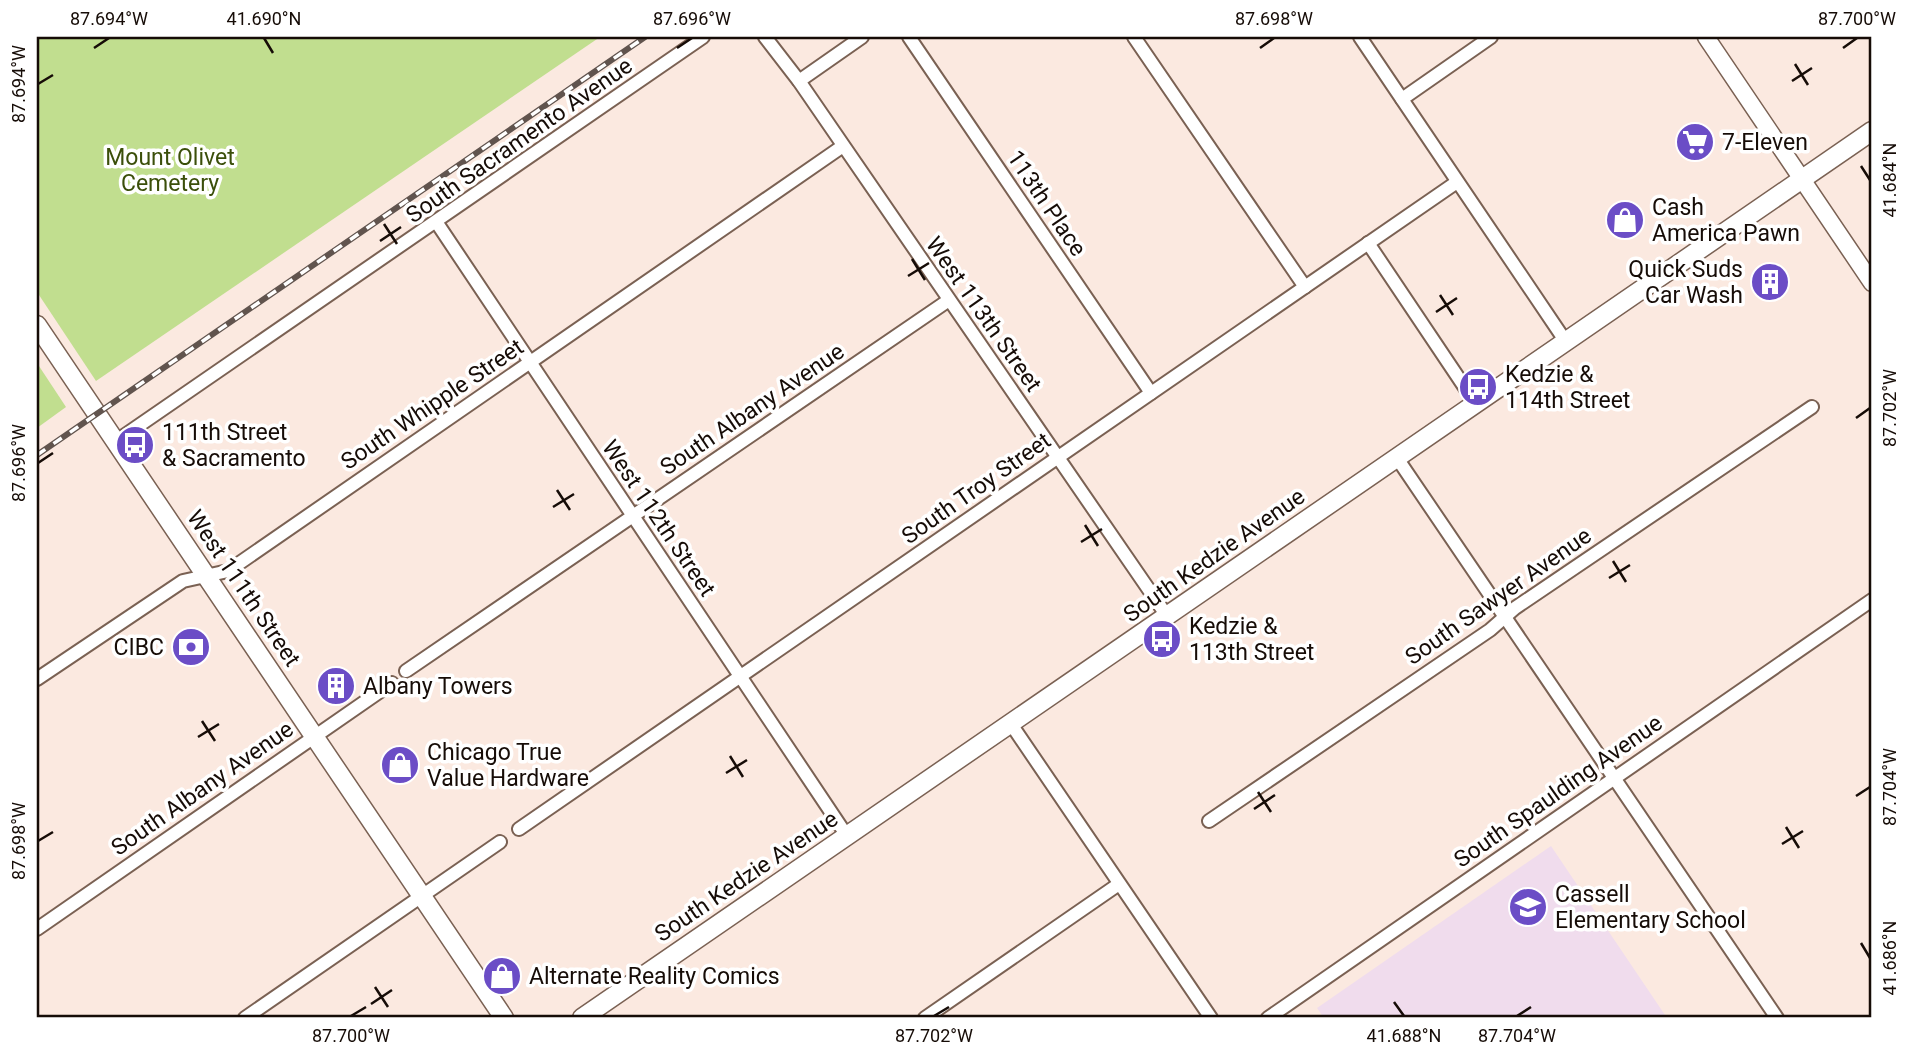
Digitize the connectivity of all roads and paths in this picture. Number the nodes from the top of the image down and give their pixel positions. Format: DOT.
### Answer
graph roads {
  1 [pos="703,37"];
  2 [pos="765,37"];
  3 [pos="862,37"];
  4 [pos="909,37"];
  5 [pos="1134,37"];
  6 [pos="1360,37"];
  7 [pos="1491,37"];
  8 [pos="1706,37"];
  9 [pos="799,81"];
  10 [pos="1402,99"];
  11 [pos="1872,131"];
  12 [pos="843,146"];
  13 [pos="1802,180"];
  14 [pos="1457,182"];
  15 [pos="437,223"];
  16 [pos="1368,243"];
  17 [pos="1872,283"];
  18 [pos="1305,287"];
  19 [pos="949,299"];
  20 [pos="37,326"];
  21 [pos="1566,342"];
  22 [pos="530,363"];
  23 [pos="1151,393"];
  24 [pos="1476,404"];
  25 [pos="1812,407"];
  26 [pos="115,442"];
  27 [pos="1058,457"];
  28 [pos="1397,458"];
  29 [pos="633,516"];
  30 [pos="207,576"];
  31 [pos="1872,600"];
  32 [pos="1167,617"];
  33 [pos="1503,618"];
  34 [pos="406,671"];
  35 [pos="38,675"];
  36 [pos="740,676"];
  37 [pos="392,683"];
  38 [pos="1011,724"];
  39 [pos="314,736"];
  40 [pos="1614,778"];
  41 [pos="1209,821"];
  42 [pos="519,829"];
  43 [pos="847,836"];
  44 [pos="500,842"];
  45 [pos="1119,884"];
  46 [pos="421,896"];
  47 [pos="37,929"];
  48 [pos="245,1018"];
  49 [pos="504,1018"];
  50 [pos="582,1018"];
  51 [pos="925,1018"];
  52 [pos="1211,1018"];
  53 [pos="1268,1018"];
  54 [pos="1777,1018"];
  1 -- 15 [label="street, South Sacramento Avenue"];
  2 -- 9 [label="street, West 113th Street"];
  3 -- 9 [label="street"];
  4 -- 23 [label="street, 113th Place"];
  5 -- 18 [label="street"];
  6 -- 10 [label="street"];
  7 -- 10 [label="street"];
  8 -- 13 [label="street"];
  9 -- 12 [label="street, West 113th Street"];
  10 -- 14 [label="street"];
  11 -- 13 [label="main road, South Kedzie Avenue"];
  12 -- 19 [label="street, West 113th Street"];
  12 -- 22 [label="street, South Whipple Street"];
  13 -- 17 [label="street"];
  13 -- 21 [label="main road, South Kedzie Avenue"];
  14 -- 16 [label="street, South Troy Street"];
  14 -- 21 [label="street"];
  15 -- 22 [label="street, West 112th Street"];
  15 -- 26 [label="street, South Sacramento Avenue"];
  16 -- 18 [label="street, South Troy Street"];
  16 -- 24 [label="street"];
  18 -- 23 [label="street, South Troy Street"];
  19 -- 27 [label="street, West 113th Street"];
  19 -- 29 [label="street, South Albany Avenue"];
  20 -- 26 [label="main road, West 111th Street"];
  21 -- 24 [label="main road, South Kedzie Avenue"];
  22 -- 29 [label="street, West 112th Street"];
  22 -- 30 [label="street, South Whipple Street"];
  23 -- 27 [label="street, South Troy Street"];
  24 -- 28 [label="main road, South Kedzie Avenue"];
  25 -- 33 [label="street, South Sawyer Avenue"];
  26 -- 30 [label="main road, West 111th Street"];
  27 -- 32 [label="street, West 113th Street"];
  27 -- 36 [label="street, South Troy Street"];
  28 -- 32 [label="main road, South Kedzie Avenue"];
  28 -- 33 [label="street"];
  29 -- 34 [label="street, South Albany Avenue"];
  29 -- 36 [label="street, West 112th Street"];
  30 -- 35 [label="street, South Whipple Street"];
  30 -- 39 [label="main road, West 111th Street"];
  31 -- 40 [label="street, South Spaulding Avenue"];
  32 -- 38 [label="main road, South Kedzie Avenue"];
  33 -- 40 [label="street"];
  33 -- 41 [label="street, South Sawyer Avenue"];
  36 -- 42 [label="street, South Troy Street"];
  36 -- 43 [label="street, West 112th Street"];
  37 -- 39 [label="street, South Albany Avenue"];
  38 -- 43 [label="main road, South Kedzie Avenue"];
  38 -- 45 [label="street"];
  39 -- 46 [label="main road, West 111th Street"];
  39 -- 47 [label="street, South Albany Avenue"];
  40 -- 53 [label="street, South Spaulding Avenue"];
  40 -- 54 [label="street"];
  43 -- 50 [label="main road, South Kedzie Avenue"];
  44 -- 46 [label="street"];
  45 -- 51 [label="street"];
  45 -- 52 [label="street"];
  46 -- 48 [label="street"];
  46 -- 49 [label="main road, West 111th Street"];
}
